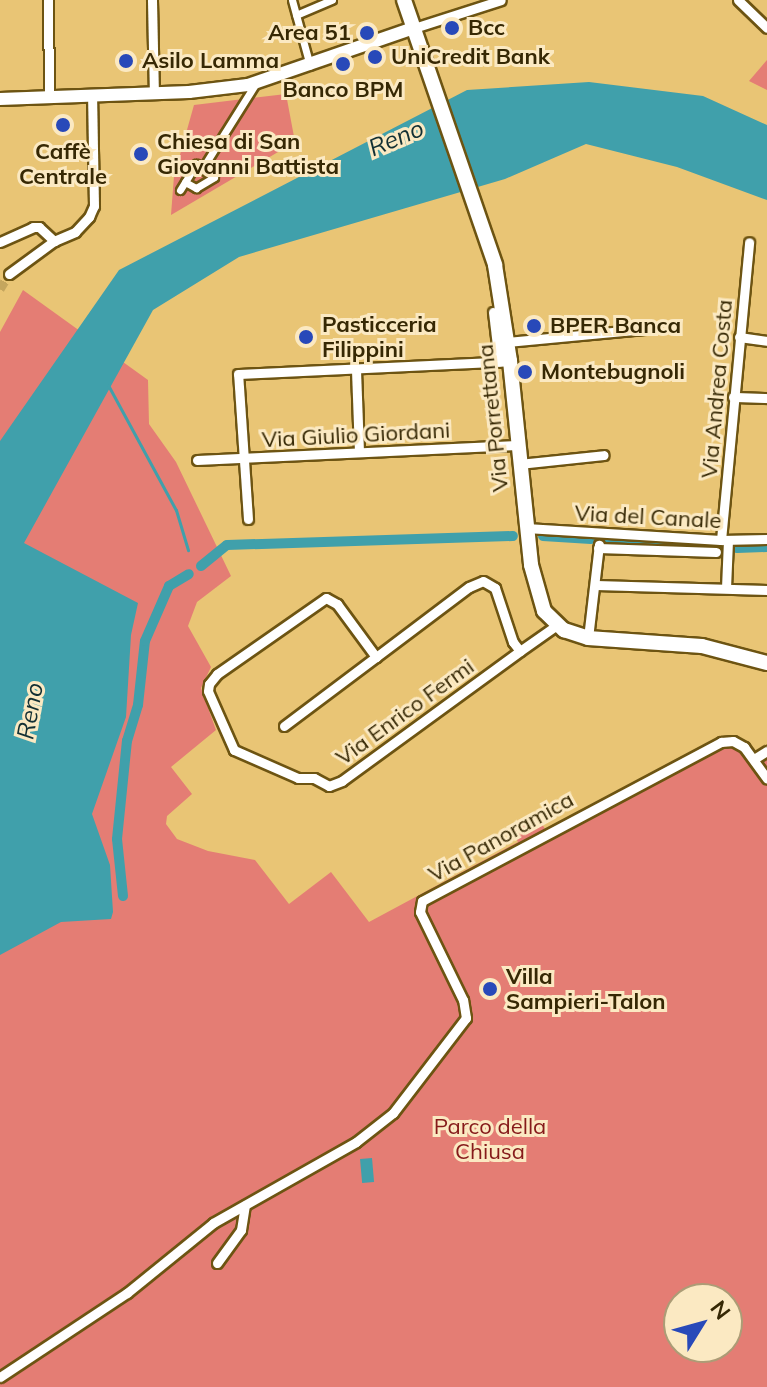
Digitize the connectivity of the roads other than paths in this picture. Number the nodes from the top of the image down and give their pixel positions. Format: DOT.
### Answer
graph roads {
  1 [pos="48,0"];
  2 [pos="152,0"];
  3 [pos="292,0"];
  4 [pos="332,0"];
  5 [pos="404,0"];
  6 [pos="501,0"];
  7 [pos="738,0"];
  8 [pos="490,2"];
  9 [pos="296,15"];
  10 [pos="414,28"];
  11 [pos="767,28"];
  12 [pos="310,66"];
  13 [pos="256,83"];
  14 [pos="154,92"];
  15 [pos="92,95"];
  16 [pos="49,97"];
  17 [pos="0,99"];
  18 [pos="202,169"];
  19 [pos="185,182"];
  20 [pos="180,190"];
  21 [pos="54,241"];
  22 [pos="0,242"];
  23 [pos="749,242"];
  24 [pos="9,274"];
  25 [pos="493,312"];
  26 [pos="644,329"];
  27 [pos="739,337"];
  28 [pos="767,341"];
  29 [pos="507,342"];
  30 [pos="504,362"];
  31 [pos="356,370"];
  32 [pos="733,397"];
  33 [pos="767,398"];
  34 [pos="517,445"];
  35 [pos="359,452"];
  36 [pos="604,455"];
  37 [pos="244,458"];
  38 [pos="197,460"];
  39 [pos="519,464"];
  40 [pos="248,519"];
  41 [pos="526,528"];
  42 [pos="599,534"];
  43 [pos="767,539"];
  44 [pos="725,540"];
  45 [pos="598,548"];
  46 [pos="716,552"];
  47 [pos="596,585"];
  48 [pos="726,588"];
  49 [pos="767,590"];
  50 [pos="557,625"];
  51 [pos="588,638"];
  52 [pos="520,651"];
  53 [pos="376,657"];
  54 [pos="767,663"];
  55 [pos="284,726"];
  56 [pos="767,751"];
  57 [pos="754,759"];
  58 [pos="767,779"];
  59 [pos="245,1205"];
  60 [pos="217,1263"];
  61 [pos="0,1377"];
  1 -- 16 [label="street"];
  2 -- 14 [label="street"];
  3 -- 9 [label="street"];
  4 -- 9 [label="street"];
  5 -- 10 [label="main road, Via Porrettana"];
  6 -- 8 [label="street"];
  7 -- 11 [label="street"];
  8 -- 10 [label="street"];
  9 -- 12 [label="street"];
  10 -- 12 [label="main road"];
  10 -- 29 [label="main road, Via Porrettana"];
  12 -- 13 [label="main road"];
  13 -- 14 [label="main road"];
  13 -- 18 [label="street"];
  14 -- 15 [label="main road"];
  15 -- 16 [label="main road"];
  15 -- 21 [label="street"];
  16 -- 17 [label="main road"];
  18 -- 19 [label="street"];
  18 -- 19 [label="street"];
  19 -- 20 [label="street"];
  21 -- 22 [label="street"];
  21 -- 24 [label="street"];
  23 -- 27 [label="street, Via Andrea Costa"];
  25 -- 30 [label="street"];
  26 -- 29 [label="street"];
  27 -- 28 [label="street"];
  27 -- 32 [label="street, Via Andrea Costa"];
  29 -- 30 [label="main road, Via Porrettana"];
  30 -- 31 [label="street"];
  30 -- 34 [label="main road, Via Porrettana"];
  31 -- 35 [label="street"];
  31 -- 37 [label="street"];
  32 -- 33 [label="street"];
  32 -- 44 [label="street, Via Andrea Costa"];
  34 -- 35 [label="street, Via Giulio Giordani"];
  34 -- 39 [label="main road, Via Porrettana"];
  35 -- 37 [label="street, Via Giulio Giordani"];
  36 -- 39 [label="street"];
  37 -- 38 [label="street, Via Giulio Giordani"];
  37 -- 40 [label="street"];
  39 -- 41 [label="main road, Via Porrettana"];
  41 -- 42 [label="street, Via del Canale"];
  41 -- 50 [label="main road, Via Porrettana"];
  42 -- 44 [label="street, Via del Canale"];
  42 -- 45 [label="street"];
  43 -- 44 [label="street, Via del Canale"];
  44 -- 48 [label="street, Via Andrea Costa"];
  45 -- 46 [label="street"];
  45 -- 47 [label="street"];
  47 -- 48 [label="street"];
  47 -- 51 [label="street"];
  48 -- 49 [label="street"];
  50 -- 51 [label="main road"];
  50 -- 52 [label="street"];
  51 -- 54 [label="main road"];
  52 -- 53 [label="street"];
  52 -- 53 [label="street, Via Enrico Fermi"];
  53 -- 55 [label="street"];
  56 -- 57 [label="street"];
  57 -- 58 [label="street"];
  57 -- 59 [label="street, Via Panoramica"];
  59 -- 60 [label="street"];
  59 -- 61 [label="street, Via Panoramica"];
}
